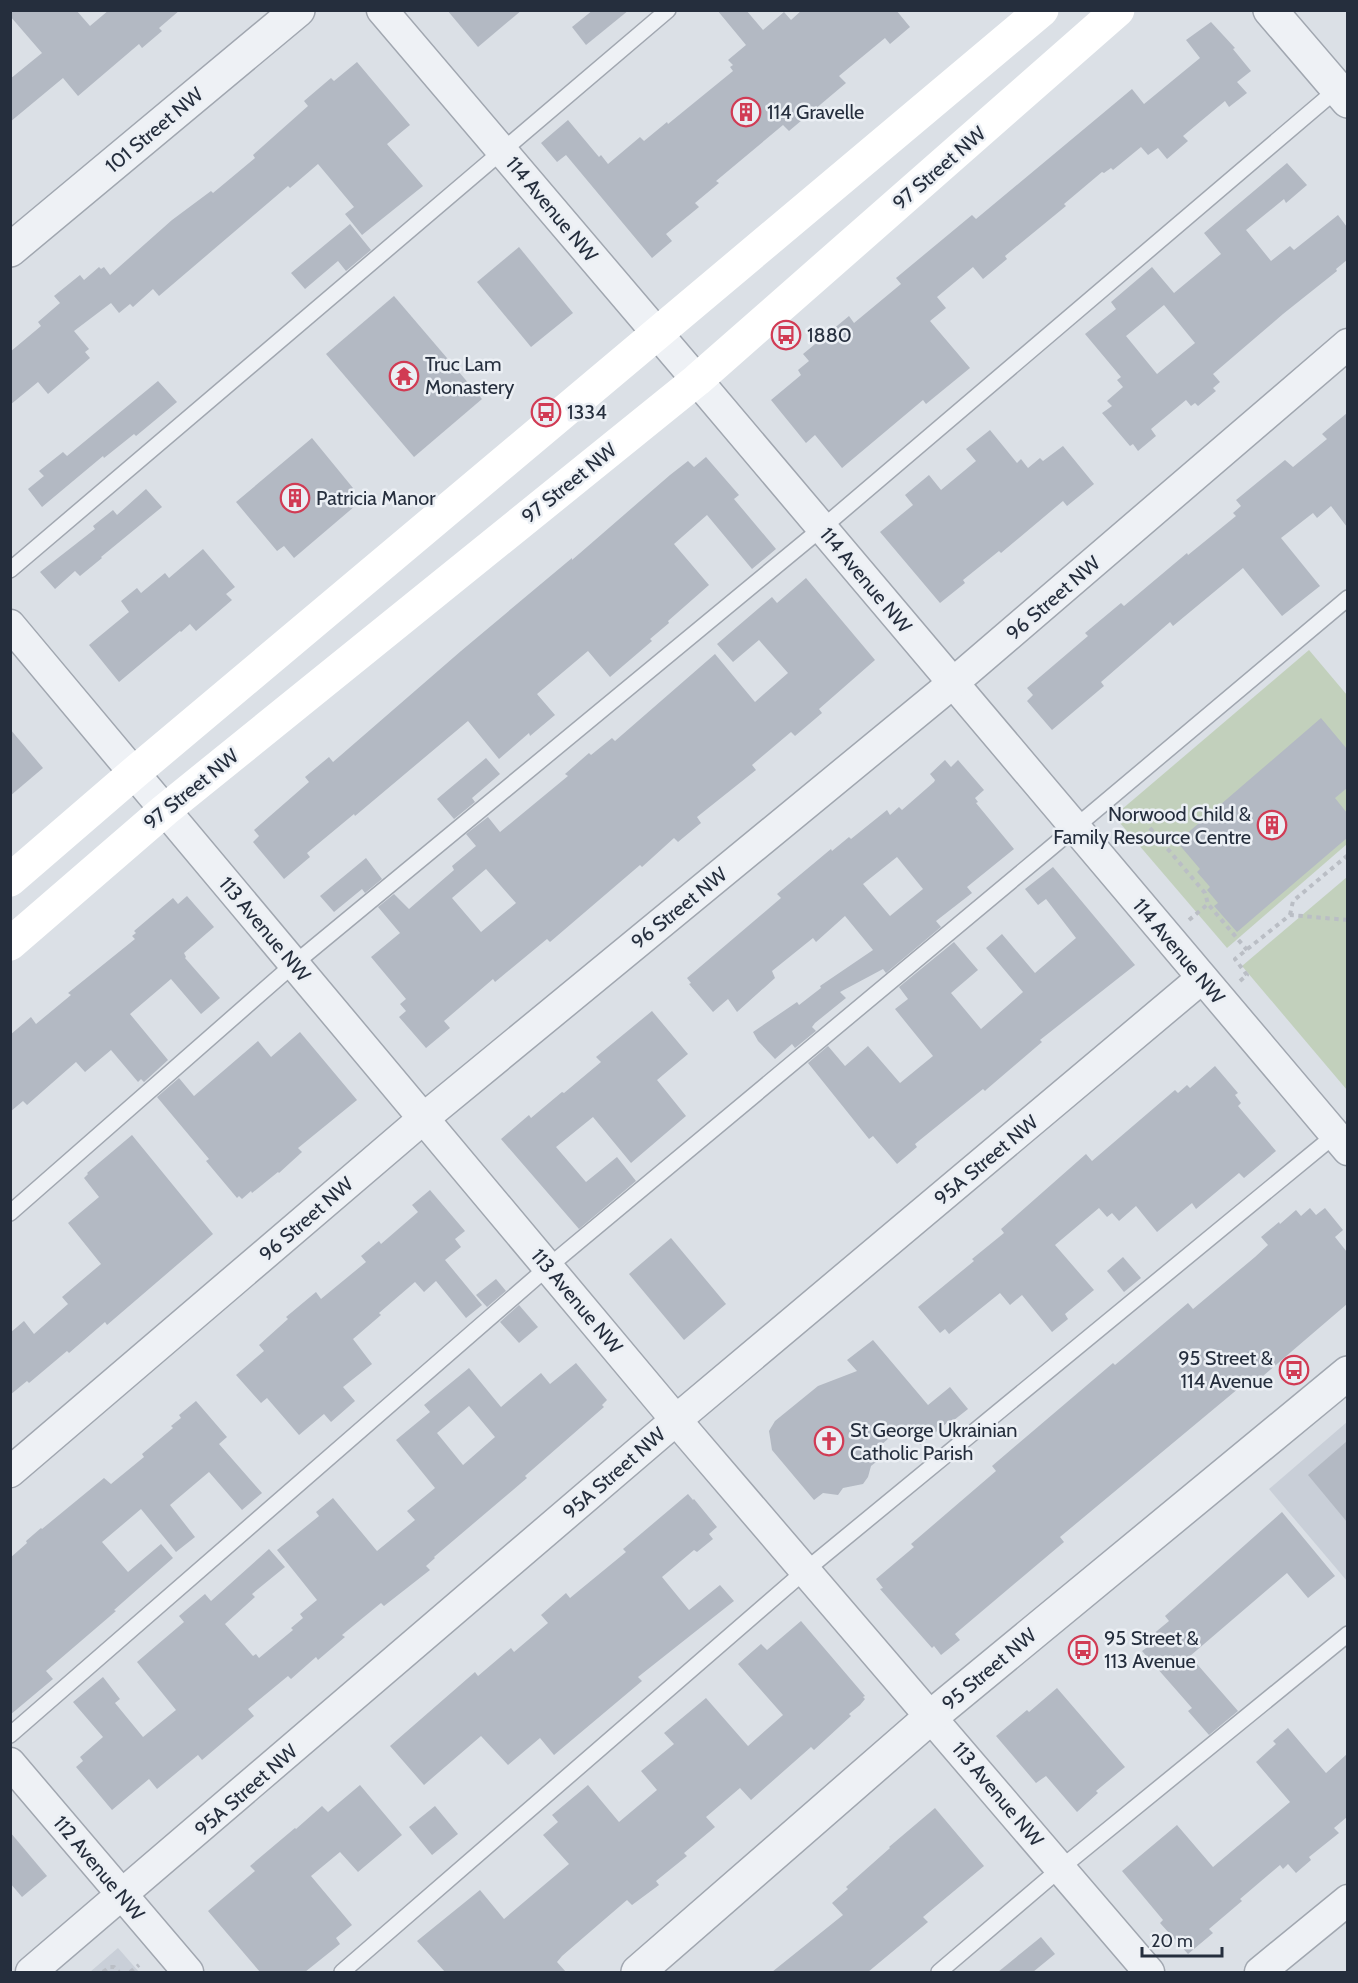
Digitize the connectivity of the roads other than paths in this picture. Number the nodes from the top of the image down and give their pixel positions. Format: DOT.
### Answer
graph roads {
  1 [pos="298,10"];
  2 [pos="382,10"];
  3 [pos="668,10"];
  4 [pos="1042,10"];
  5 [pos="1118,10"];
  6 [pos="1270,10"];
  7 [pos="1344,90"];
  8 [pos="502,151"];
  9 [pos="10,250"];
  10 [pos="658,334"];
  11 [pos="1347,344"];
  12 [pos="697,380"];
  13 [pos="822,528"];
  14 [pos="10,570"];
  15 [pos="1347,598"];
  16 [pos="10,625"];
  17 [pos="953,683"];
  18 [pos="134,773"];
  19 [pos="165,810"];
  20 [pos="1075,828"];
  21 [pos="10,880"];
  22 [pos="10,944"];
  23 [pos="294,964"];
  24 [pos="1202,978"];
  25 [pos="424,1118"];
  26 [pos="1341,1143"];
  27 [pos="10,1213"];
  28 [pos="548,1267"];
  29 [pos="1347,1372"];
  30 [pos="676,1419"];
  31 [pos="10,1472"];
  32 [pos="806,1570"];
  33 [pos="1347,1634"];
  34 [pos="932,1716"];
  35 [pos="10,1735"];
  36 [pos="10,1763"];
  37 [pos="1061,1868"];
  38 [pos="122,1895"];
  39 [pos="1347,1900"];
  40 [pos="31,1972"];
  41 [pos="188,1972"];
  42 [pos="342,1972"];
  43 [pos="638,1972"];
  44 [pos="939,1972"];
  45 [pos="1149,1972"];
  46 [pos="1260,1972"];
  1 -- 9 [label="street, 101 Street NW"];
  2 -- 8 [label="street, 114 Avenue NW"];
  3 -- 8 [label="lane"];
  4 -- 10 [label="main road"];
  5 -- 12 [label="main road, 97 Street NW"];
  6 -- 7 [label="street"];
  7 -- 13 [label="lane"];
  8 -- 10 [label="street, 114 Avenue NW"];
  8 -- 14 [label="lane"];
  10 -- 12 [label="street, 114 Avenue NW"];
  10 -- 18 [label="main road"];
  11 -- 17 [label="street, 96 Street NW"];
  12 -- 13 [label="street, 114 Avenue NW"];
  12 -- 19 [label="main road, 97 Street NW"];
  13 -- 17 [label="street, 114 Avenue NW"];
  13 -- 23 [label="lane"];
  15 -- 20 [label="lane"];
  16 -- 18 [label="street, 113 Avenue NW"];
  17 -- 20 [label="street, 114 Avenue NW"];
  17 -- 25 [label="street, 96 Street NW"];
  18 -- 19 [label="street, 113 Avenue NW"];
  18 -- 21 [label="main road"];
  19 -- 22 [label="main road, 97 Street NW"];
  19 -- 23 [label="street, 113 Avenue NW"];
  20 -- 24 [label="street, 114 Avenue NW"];
  20 -- 28 [label="lane"];
  23 -- 25 [label="street, 113 Avenue NW"];
  23 -- 27 [label="lane"];
  24 -- 26 [label="street, 114 Avenue NW"];
  24 -- 30 [label="street, 95A Street NW"];
  25 -- 28 [label="street, 113 Avenue NW"];
  25 -- 31 [label="street, 96 Street NW"];
  26 -- 32 [label="lane"];
  28 -- 30 [label="street, 113 Avenue NW"];
  28 -- 35 [label="lane"];
  29 -- 34 [label="street, 95 Street NW"];
  30 -- 32 [label="street, 113 Avenue NW"];
  30 -- 38 [label="street, 95A Street NW"];
  32 -- 34 [label="street, 113 Avenue NW"];
  32 -- 42 [label="lane"];
  33 -- 37 [label="lane"];
  34 -- 37 [label="street, 113 Avenue NW"];
  34 -- 43 [label="street, 95 Street NW"];
  36 -- 38 [label="street, 112 Avenue NW"];
  37 -- 44 [label="lane"];
  37 -- 45 [label="street, 113 Avenue NW"];
  38 -- 40 [label="street, 95A Street NW"];
  38 -- 41 [label="street, 112 Avenue NW"];
  39 -- 46 [label="street"];
}
